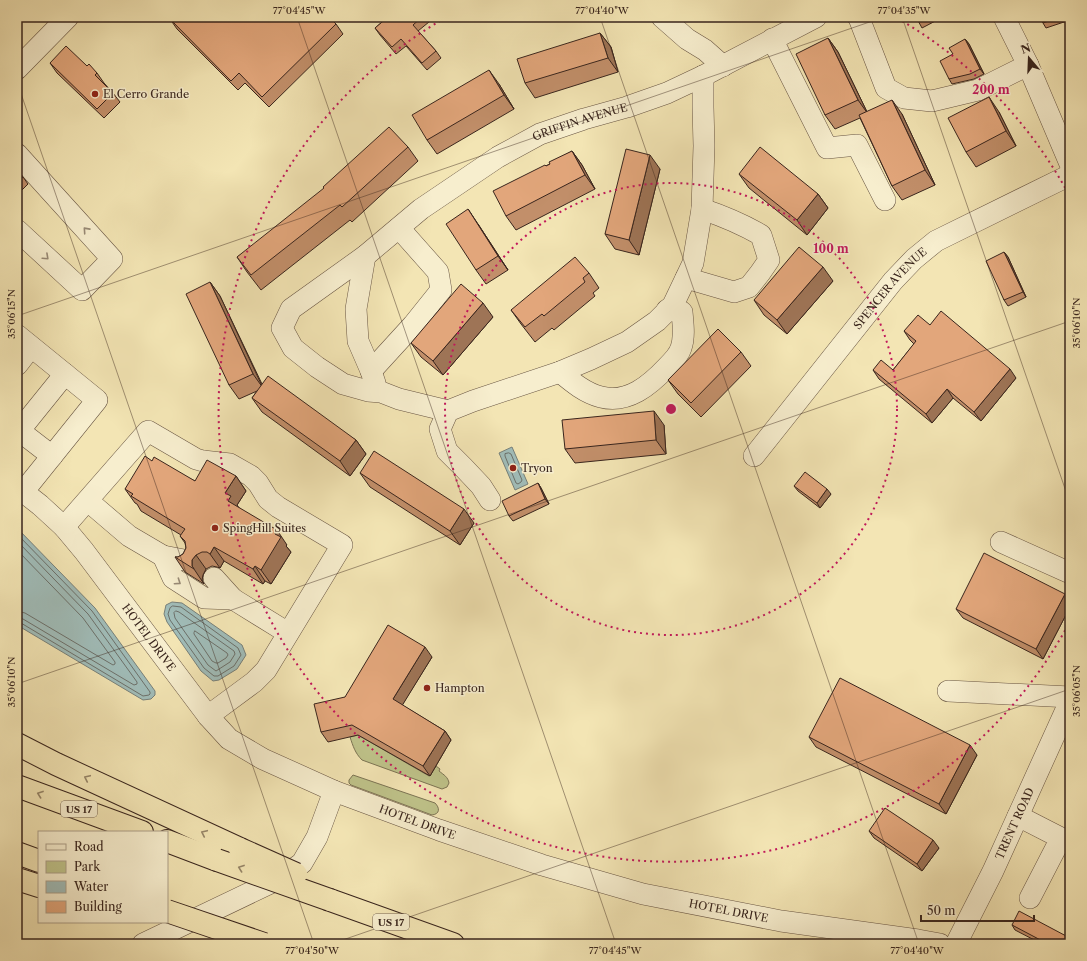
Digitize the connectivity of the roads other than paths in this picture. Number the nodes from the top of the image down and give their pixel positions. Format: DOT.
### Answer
graph roads {
  1 [pos="68,17"];
  2 [pos="662,17"];
  3 [pos="816,17"];
  4 [pos="858,17"];
  5 [pos="1004,17"];
  6 [pos="772,39"];
  7 [pos="1028,65"];
  8 [pos="723,66"];
  9 [pos="17,69"];
  10 [pos="703,76"];
  11 [pos="17,154"];
  12 [pos="1070,164"];
  13 [pos="1070,175"];
  14 [pos="885,200"];
  15 [pos="702,209"];
  16 [pos="400,228"];
  17 [pos="17,230"];
  18 [pos="364,256"];
  19 [pos="686,278"];
  20 [pos="667,310"];
  21 [pos="24,341"];
  22 [pos="17,365"];
  23 [pos="371,371"];
  24 [pos="560,372"];
  25 [pos="65,374"];
  26 [pos="377,392"];
  27 [pos="448,411"];
  28 [pos="18,430"];
  29 [pos="52,456"];
  30 [pos="754,456"];
  31 [pos="20,490"];
  32 [pos="490,500"];
  33 [pos="88,501"];
  34 [pos="64,527"];
  35 [pos="1001,542"];
  36 [pos="162,556"];
  37 [pos="184,560"];
  38 [pos="1070,573"];
  39 [pos="214,578"];
  40 [pos="233,600"];
  41 [pos="288,634"];
  42 [pos="948,691"];
  43 [pos="1070,697"];
  44 [pos="1070,701"];
  45 [pos="208,716"];
  46 [pos="17,744"];
  47 [pos="17,786"];
  48 [pos="334,791"];
  49 [pos="1018,816"];
  50 [pos="139,831"];
  51 [pos="168,841"];
  52 [pos="17,853"];
  53 [pos="38,862"];
  54 [pos="17,879"];
  55 [pos="38,886"];
  56 [pos="336,897"];
  57 [pos="1030,898"];
  58 [pos="168,911"];
  59 [pos="159,923"];
  60 [pos="449,943"];
  61 [pos="143,944"];
  62 [pos="233,944"];
  63 [pos="264,944"];
  64 [pos="940,944"];
  65 [pos="956,944"];
  1 -- 9 [label="street"];
  2 -- 8 [label="street"];
  3 -- 6 [label="street, GRIFFIN AVENUE"];
  4 -- 7 [label="street"];
  5 -- 7 [label="street"];
  6 -- 8 [label="street, GRIFFIN AVENUE"];
  6 -- 14 [label="street"];
  7 -- 12 [label="street"];
  8 -- 10 [label="street, GRIFFIN AVENUE"];
  10 -- 15 [label="street"];
  10 -- 16 [label="street, GRIFFIN AVENUE"];
  17 -- 11 [label="street, one-way"];
  13 -- 30 [label="street, SPENCER AVENUE"];
  15 -- 19 [label="street"];
  15 -- 19 [label="street"];
  16 -- 18 [label="street, GRIFFIN AVENUE"];
  16 -- 23 [label="street"];
  18 -- 23 [label="street"];
  18 -- 26 [label="street, GRIFFIN AVENUE"];
  19 -- 20 [label="street"];
  20 -- 24 [label="street"];
  20 -- 24 [label="street"];
  21 -- 22 [label="street"];
  21 -- 25 [label="street"];
  23 -- 26 [label="street"];
  24 -- 27 [label="street"];
  25 -- 28 [label="street"];
  25 -- 29 [label="street"];
  26 -- 27 [label="street, GRIFFIN AVENUE"];
  27 -- 32 [label="street"];
  28 -- 29 [label="street"];
  29 -- 31 [label="street"];
  31 -- 34 [label="street, HOTEL DRIVE"];
  33 -- 34 [label="street"];
  33 -- 36 [label="street"];
  33 -- 41 [label="street"];
  34 -- 45 [label="street, HOTEL DRIVE"];
  35 -- 38 [label="street"];
  36 -- 37 [label="street"];
  36 -- 40 [label="street, one-way"];
  39 -- 40 [label="street"];
  40 -- 41 [label="street"];
  41 -- 45 [label="street"];
  42 -- 43 [label="street"];
  44 -- 49 [label="street, TRENT ROAD"];
  45 -- 48 [label="street, HOTEL DRIVE"];
  56 -- 46 [label="highway, one-way, bridge"];
  50 -- 47 [label="highway, US 17, one-way"];
  48 -- 61 [label="street"];
  48 -- 64 [label="street, HOTEL DRIVE"];
  49 -- 57 [label="street"];
  49 -- 65 [label="street, TRENT ROAD"];
  56 -- 51 [label="highway, US 17, one-way, bridge"];
  52 -- 53 [label="highway"];
  54 -- 55 [label="highway"];
  56 -- 60 [label="highway, US 17"];
  58 -- 63 [label="highway, bridge"];
  59 -- 62 [label="highway"];
}
